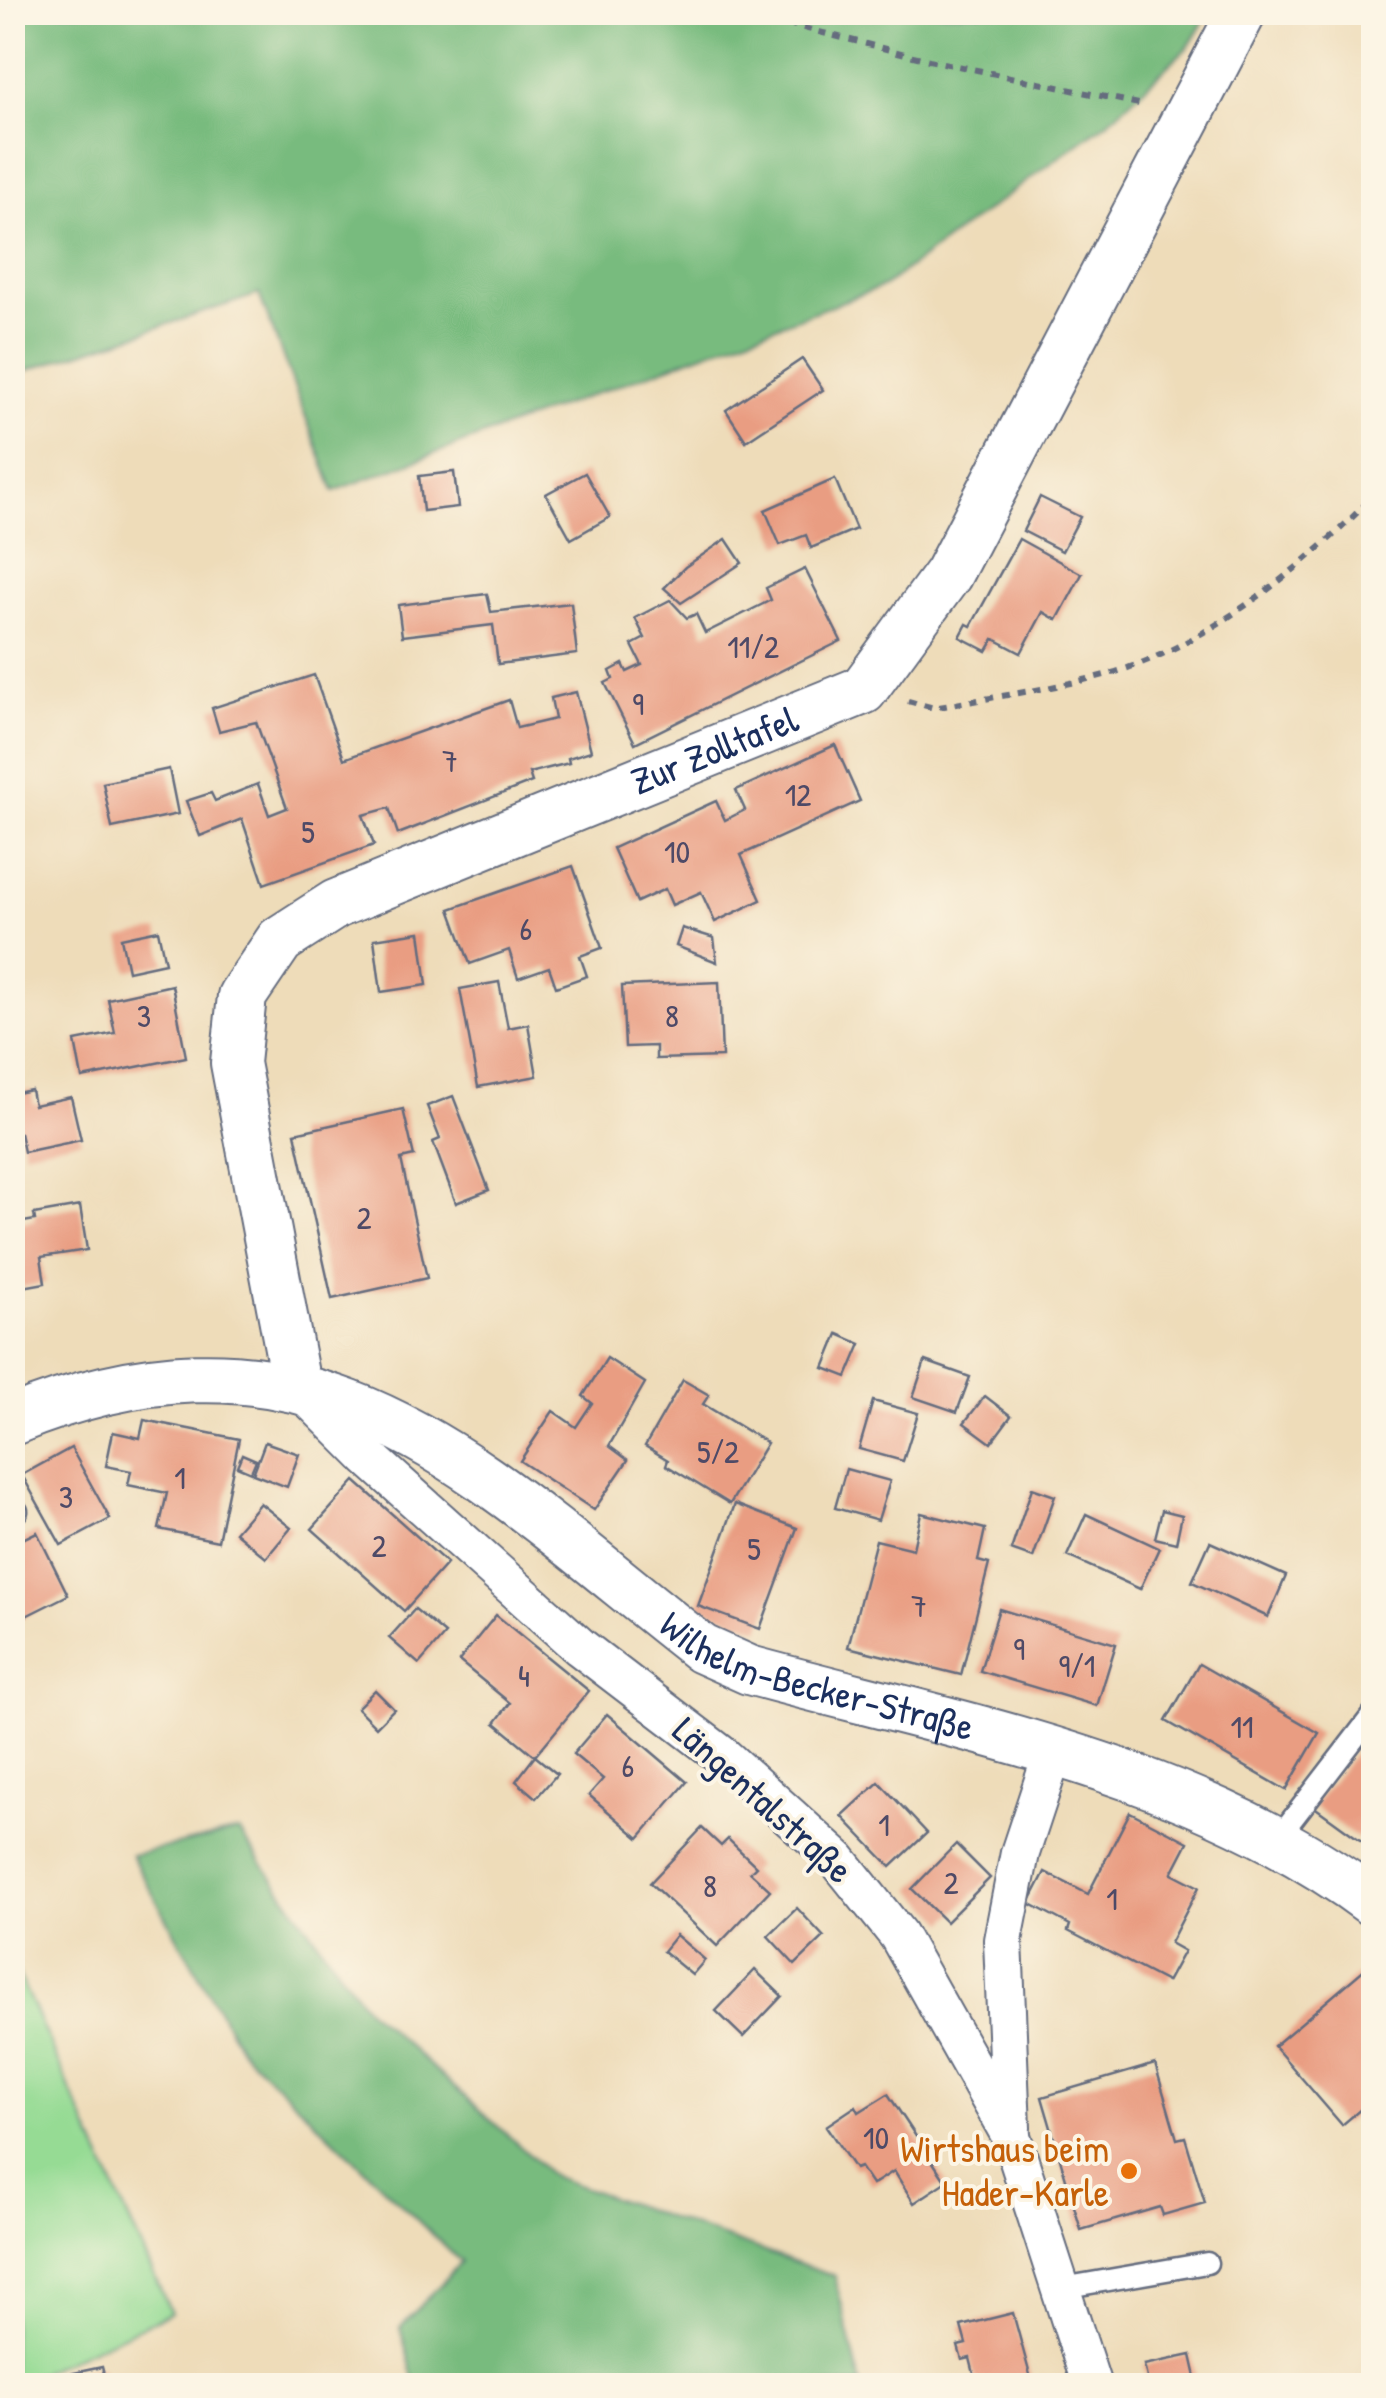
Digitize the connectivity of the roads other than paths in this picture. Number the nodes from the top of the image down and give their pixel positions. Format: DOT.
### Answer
graph roads {
  1 [pos="1242,12"];
  2 [pos="296,1385"];
  3 [pos="12,1420"];
  4 [pos="1374,1713"];
  5 [pos="1053,1753"];
  6 [pos="1277,1838"];
  7 [pos="1374,1903"];
  8 [pos="1011,2136"];
  9 [pos="1207,2262"];
  10 [pos="1062,2288"];
  11 [pos="1092,2386"];
  1 -- 2 [label="street, Zur Zolltafel"];
  2 -- 3 [label="street, Wilhelm-Becker-Straße"];
  2 -- 5 [label="street, Wilhelm-Becker-Straße"];
  2 -- 8 [label="street, Längentalstraße"];
  4 -- 6 [label="lane"];
  5 -- 6 [label="street, Wilhelm-Becker-Straße"];
  5 -- 8 [label="street"];
  6 -- 7 [label="street, Wilhelm-Becker-Straße"];
  8 -- 10 [label="street, Längentalstraße"];
  9 -- 10 [label="lane"];
  10 -- 11 [label="street, Längentalstraße"];
}
